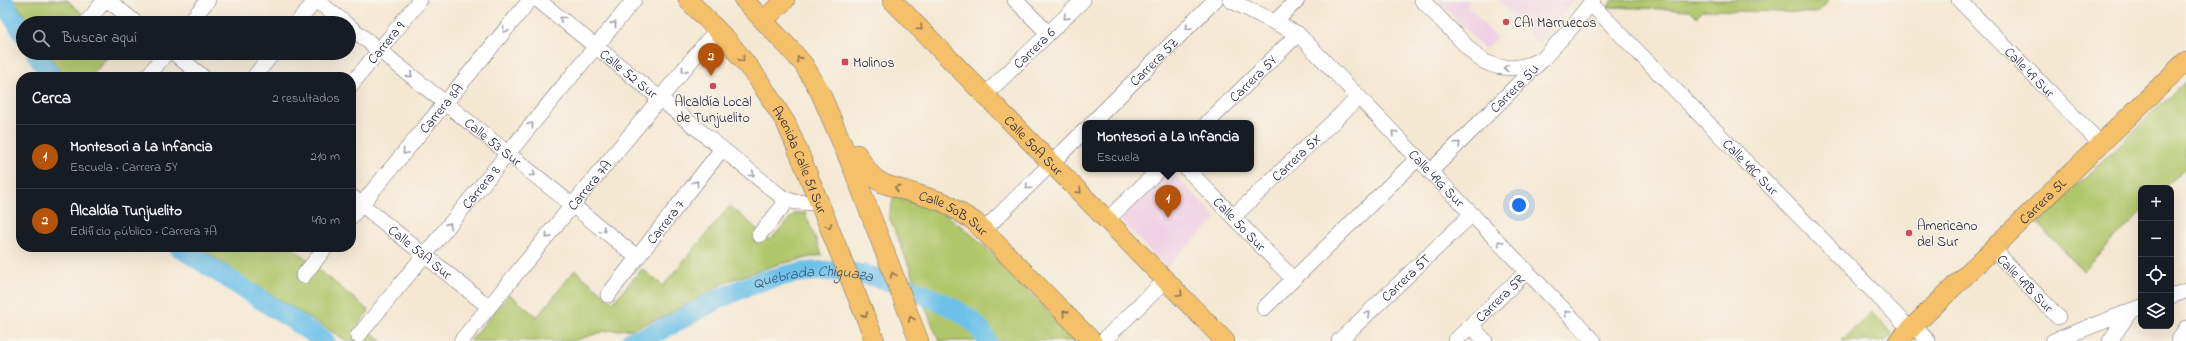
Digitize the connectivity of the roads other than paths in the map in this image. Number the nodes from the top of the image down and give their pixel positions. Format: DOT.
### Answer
graph roads {
  1 [pos="104,0"];
  2 [pos="108,0"];
  3 [pos="208,0"];
  4 [pos="316,0"];
  5 [pos="420,0"];
  6 [pos="530,0"];
  7 [pos="538,0"];
  8 [pos="634,0"];
  9 [pos="688,0"];
  10 [pos="744,0"];
  11 [pos="785,0"];
  12 [pos="892,0"];
  13 [pos="1015,0"];
  14 [pos="1083,0"];
  15 [pos="1215,0"];
  16 [pos="1230,0"];
  17 [pos="1297,0"];
  18 [pos="1422,0"];
  19 [pos="1959,0"];
  20 [pos="1592,2"];
  21 [pos="91,16"];
  22 [pos="127,16"];
  23 [pos="195,16"];
  24 [pos="303,16"];
  25 [pos="336,16"];
  26 [pos="764,20"];
  27 [pos="1275,22"];
  28 [pos="717,29"];
  29 [pos="356,31"];
  30 [pos="1048,33"];
  31 [pos="1298,34"];
  32 [pos="596,46"];
  33 [pos="380,50"];
  34 [pos="1543,59"];
  35 [pos="160,60"];
  36 [pos="182,60"];
  37 [pos="267,60"];
  38 [pos="2186,62"];
  39 [pos="151,72"];
  40 [pos="197,72"];
  41 [pos="258,72"];
  42 [pos="356,79"];
  43 [pos="820,92"];
  44 [pos="985,95"];
  45 [pos="1359,97"];
  46 [pos="660,99"];
  47 [pos="445,103"];
  48 [pos="1095,120"];
  49 [pos="1210,120"];
  50 [pos="1082,133"];
  51 [pos="2101,144"];
  52 [pos="722,149"];
  53 [pos="508,153"];
  54 [pos="1418,158"];
  55 [pos="1052,163"];
  56 [pos="1157,172"];
  57 [pos="1189,172"];
  58 [pos="1430,172"];
  59 [pos="356,200"];
  60 [pos="787,201"];
  61 [pos="820,203"];
  62 [pos="573,205"];
  63 [pos="1472,214"];
  64 [pos="1233,217"];
  65 [pos="1107,220"];
  66 [pos="984,230"];
  67 [pos="759,235"];
  68 [pos="1993,249"];
  69 [pos="322,252"];
  70 [pos="424,255"];
  71 [pos="637,257"];
  72 [pos="1527,272"];
  73 [pos="303,276"];
  74 [pos="1293,279"];
  75 [pos="1166,280"];
  76 [pos="2186,291"];
  77 [pos="608,295"];
  78 [pos="2174,295"];
  79 [pos="489,307"];
  80 [pos="1264,308"];
  81 [pos="2136,308"];
  82 [pos="2058,317"];
  83 [pos="1471,326"];
  84 [pos="2186,328"];
  85 [pos="1908,332"];
  86 [pos="358,336"];
  87 [pos="461,341"];
  88 [pos="875,341"];
  89 [pos="919,341"];
  90 [pos="1092,341"];
  91 [pos="1103,341"];
  92 [pos="1225,341"];
  93 [pos="1340,341"];
  94 [pos="1454,341"];
  95 [pos="1485,341"];
  96 [pos="1594,341"];
  97 [pos="1928,341"];
  98 [pos="2053,341"];
  99 [pos="2110,341"];
  100 [pos="2178,341"];
  1 -- 21 [label="street"];
  2 -- 22 [label="street"];
  3 -- 23 [label="street"];
  4 -- 24 [label="street"];
  4 -- 25 [label="street"];
  5 -- 33 [label="street, Carrera 9"];
  6 -- 47 [label="street, Carrera 8A, one-way"];
  32 -- 7 [label="street, Calle 52 Sur, one-way"];
  32 -- 8 [label="street, Carrera 8, one-way"];
  9 -- 28 [label="main road, Avenida Calle 51 Sur"];
  10 -- 26 [label="main road"];
  11 -- 26 [label="main road"];
  12 -- 44 [label="main road, Calle 50A Sur, one-way"];
  13 -- 30 [label="street"];
  14 -- 30 [label="street, Carrera 6, one-way"];
  15 -- 48 [label="street, Carrera 5Z, one-way"];
  16 -- 27 [label="street, Calle 49G Sur"];
  17 -- 27 [label="street"];
  34 -- 18 [label="street, one-way"];
  19 -- 51 [label="street, Calle 49 Sur"];
  20 -- 34 [label="street, Carrera 5U"];
  20 -- 85 [label="street, Calle 49C Sur"];
  43 -- 26 [label="main road, one-way"];
  27 -- 31 [label="street, Calle 49G Sur"];
  28 -- 46 [label="street, Carrera 7A, one-way"];
  28 -- 61 [label="main road, Avenida Calle 51 Sur, one-way"];
  29 -- 33 [label="street, Calle 53 Sur"];
  30 -- 44 [label="street, Carrera 6"];
  31 -- 45 [label="street, Calle 49G Sur"];
  31 -- 49 [label="street, Carrera 5Y"];
  32 -- 46 [label="street, Calle 52 Sur"];
  53 -- 32 [label="street, Carrera 8, one-way"];
  33 -- 42 [label="street, Carrera 9"];
  33 -- 47 [label="street, Calle 53 Sur, one-way"];
  58 -- 34 [label="street, Carrera 5U, one-way"];
  35 -- 39 [label="street"];
  36 -- 40 [label="street"];
  37 -- 41 [label="street"];
  38 -- 51 [label="main road, Carrera 5L"];
  66 -- 43 [label="main road, Calle 50B Sur, one-way"];
  89 -- 43 [label="main road, one-way"];
  44 -- 55 [label="main road, Calle 50A Sur"];
  54 -- 45 [label="street, Calle 49G Sur, one-way"];
  45 -- 64 [label="street, Carrera 5X"];
  46 -- 52 [label="street, Calle 52 Sur"];
  46 -- 62 [label="street, Carrera 7A"];
  47 -- 53 [label="street, Calle 53 Sur"];
  47 -- 59 [label="street, Carrera 8A, one-way"];
  50 -- 55 [label="street"];
  51 -- 68 [label="main road, Carrera 5L"];
  52 -- 60 [label="street, Calle 52 Sur, one-way"];
  71 -- 52 [label="street, Carrera 7, one-way"];
  53 -- 62 [label="street, Calle 53 Sur, one-way"];
  70 -- 53 [label="street, Carrera 8, one-way"];
  54 -- 58 [label="street, Calle 49G Sur"];
  54 -- 74 [label="street"];
  55 -- 65 [label="main road, Calle 50A Sur, one-way"];
  55 -- 66 [label="street, one-way"];
  56 -- 65 [label="street"];
  57 -- 64 [label="street, Calle 50 Sur"];
  58 -- 63 [label="street, Calle 49G Sur"];
  59 -- 70 [label="street, Calle 53A Sur"];
  60 -- 61 [label="street"];
  60 -- 67 [label="street"];
  61 -- 88 [label="main road, Avenida Calle 51 Sur, one-way"];
  62 -- 71 [label="street, Calle 53 Sur, one-way"];
  62 -- 79 [label="street, Carrera 7A, one-way"];
  72 -- 63 [label="street, Calle 49G Sur, one-way"];
  93 -- 63 [label="street, Carrera 5T, one-way"];
  64 -- 74 [label="street, Calle 50 Sur"];
  65 -- 75 [label="main road, Calle 50A Sur"];
  90 -- 66 [label="main road, Calle 50B Sur, one-way"];
  68 -- 82 [label="street, Calle 49B Sur"];
  68 -- 85 [label="main road, Carrera 5L"];
  69 -- 73 [label="street"];
  70 -- 79 [label="street, Calle 53A Sur"];
  70 -- 86 [label="street, Carrera 8"];
  71 -- 77 [label="street, Carrera 7"];
  72 -- 83 [label="street, Carrera 5R"];
  96 -- 72 [label="street, Calle 49G Sur, one-way"];
  74 -- 80 [label="street"];
  75 -- 91 [label="street"];
  75 -- 92 [label="main road, Calle 50A Sur, one-way"];
  76 -- 78 [label="street"];
  79 -- 87 [label="street, Carrera 7A"];
  81 -- 98 [label="street"];
  81 -- 99 [label="street"];
  83 -- 94 [label="street, Carrera 5R"];
  83 -- 95 [label="street"];
  84 -- 100 [label="street"];
  85 -- 97 [label="street, Calle 49C Sur"];
}
